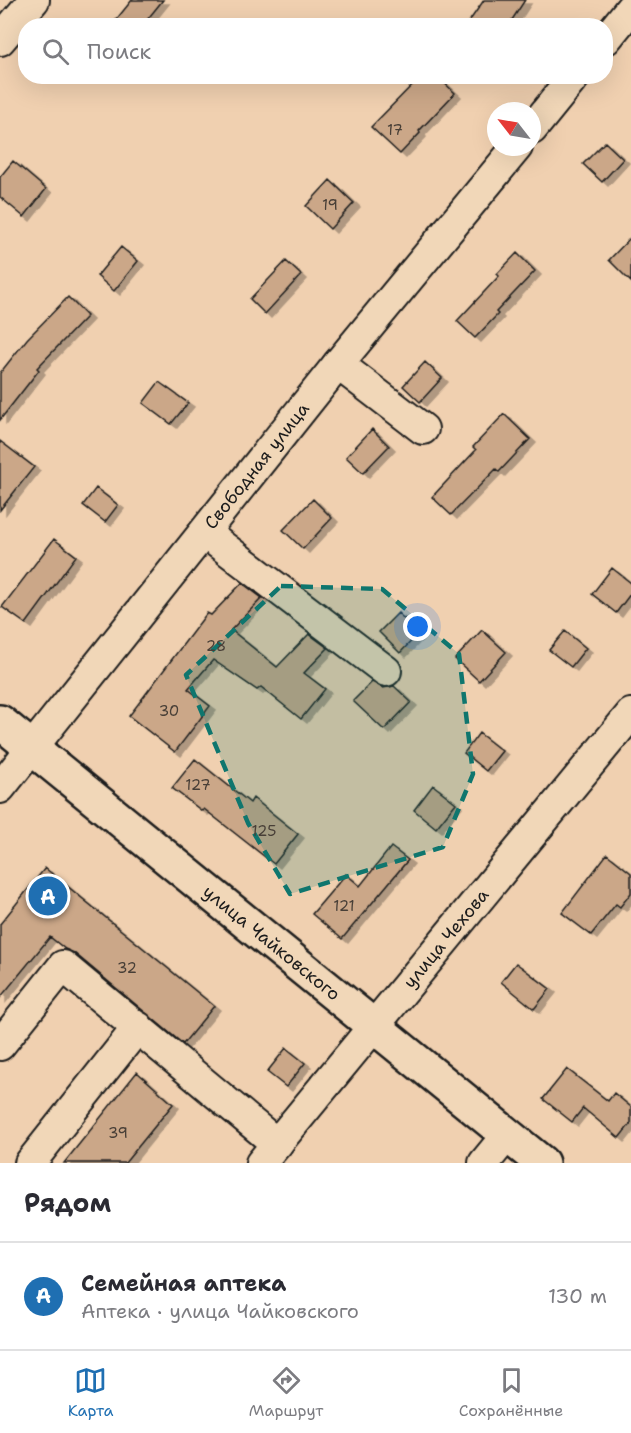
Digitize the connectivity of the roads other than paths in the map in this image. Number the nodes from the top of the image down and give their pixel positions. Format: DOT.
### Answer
graph roads {
  1 [pos="34,0"];
  2 [pos="631,8"];
  3 [pos="19,18"];
  4 [pos="18,19"];
  5 [pos="613,30"];
  6 [pos="0,40"];
  7 [pos="569,84"];
  8 [pos="541,118"];
  9 [pos="510,156"];
  10 [pos="338,364"];
  11 [pos="423,429"];
  12 [pos="205,533"];
  13 [pos="386,672"];
  14 [pos="631,714"];
  15 [pos="0,722"];
  16 [pos="32,748"];
  17 [pos="0,788"];
  18 [pos="374,1026"];
  19 [pos="138,1027"];
  20 [pos="0,1045"];
  21 [pos="507,1135"];
  22 [pos="269,1153"];
  23 [pos="30,1163"];
  24 [pos="483,1163"];
  25 [pos="542,1163"];
  1 -- 3 [label="street"];
  2 -- 5 [label="street"];
  4 -- 6 [label="street"];
  7 -- 8 [label="street"];
  9 -- 10 [label="street, Свободная улица"];
  10 -- 11 [label="street"];
  10 -- 12 [label="street, Свободная улица"];
  12 -- 13 [label="street"];
  12 -- 16 [label="street, Свободная улица"];
  14 -- 18 [label="street, улица Чехова"];
  15 -- 16 [label="main road, улица Чайковского"];
  16 -- 17 [label="street, Свободная улица"];
  16 -- 18 [label="main road, улица Чайковского"];
  18 -- 21 [label="main road, улица Чайковского"];
  18 -- 22 [label="street, улица Чехова"];
  19 -- 20 [label="street"];
  19 -- 22 [label="street"];
  19 -- 23 [label="street"];
  21 -- 24 [label="street"];
  21 -- 25 [label="main road, улица Чайковского"];
}
